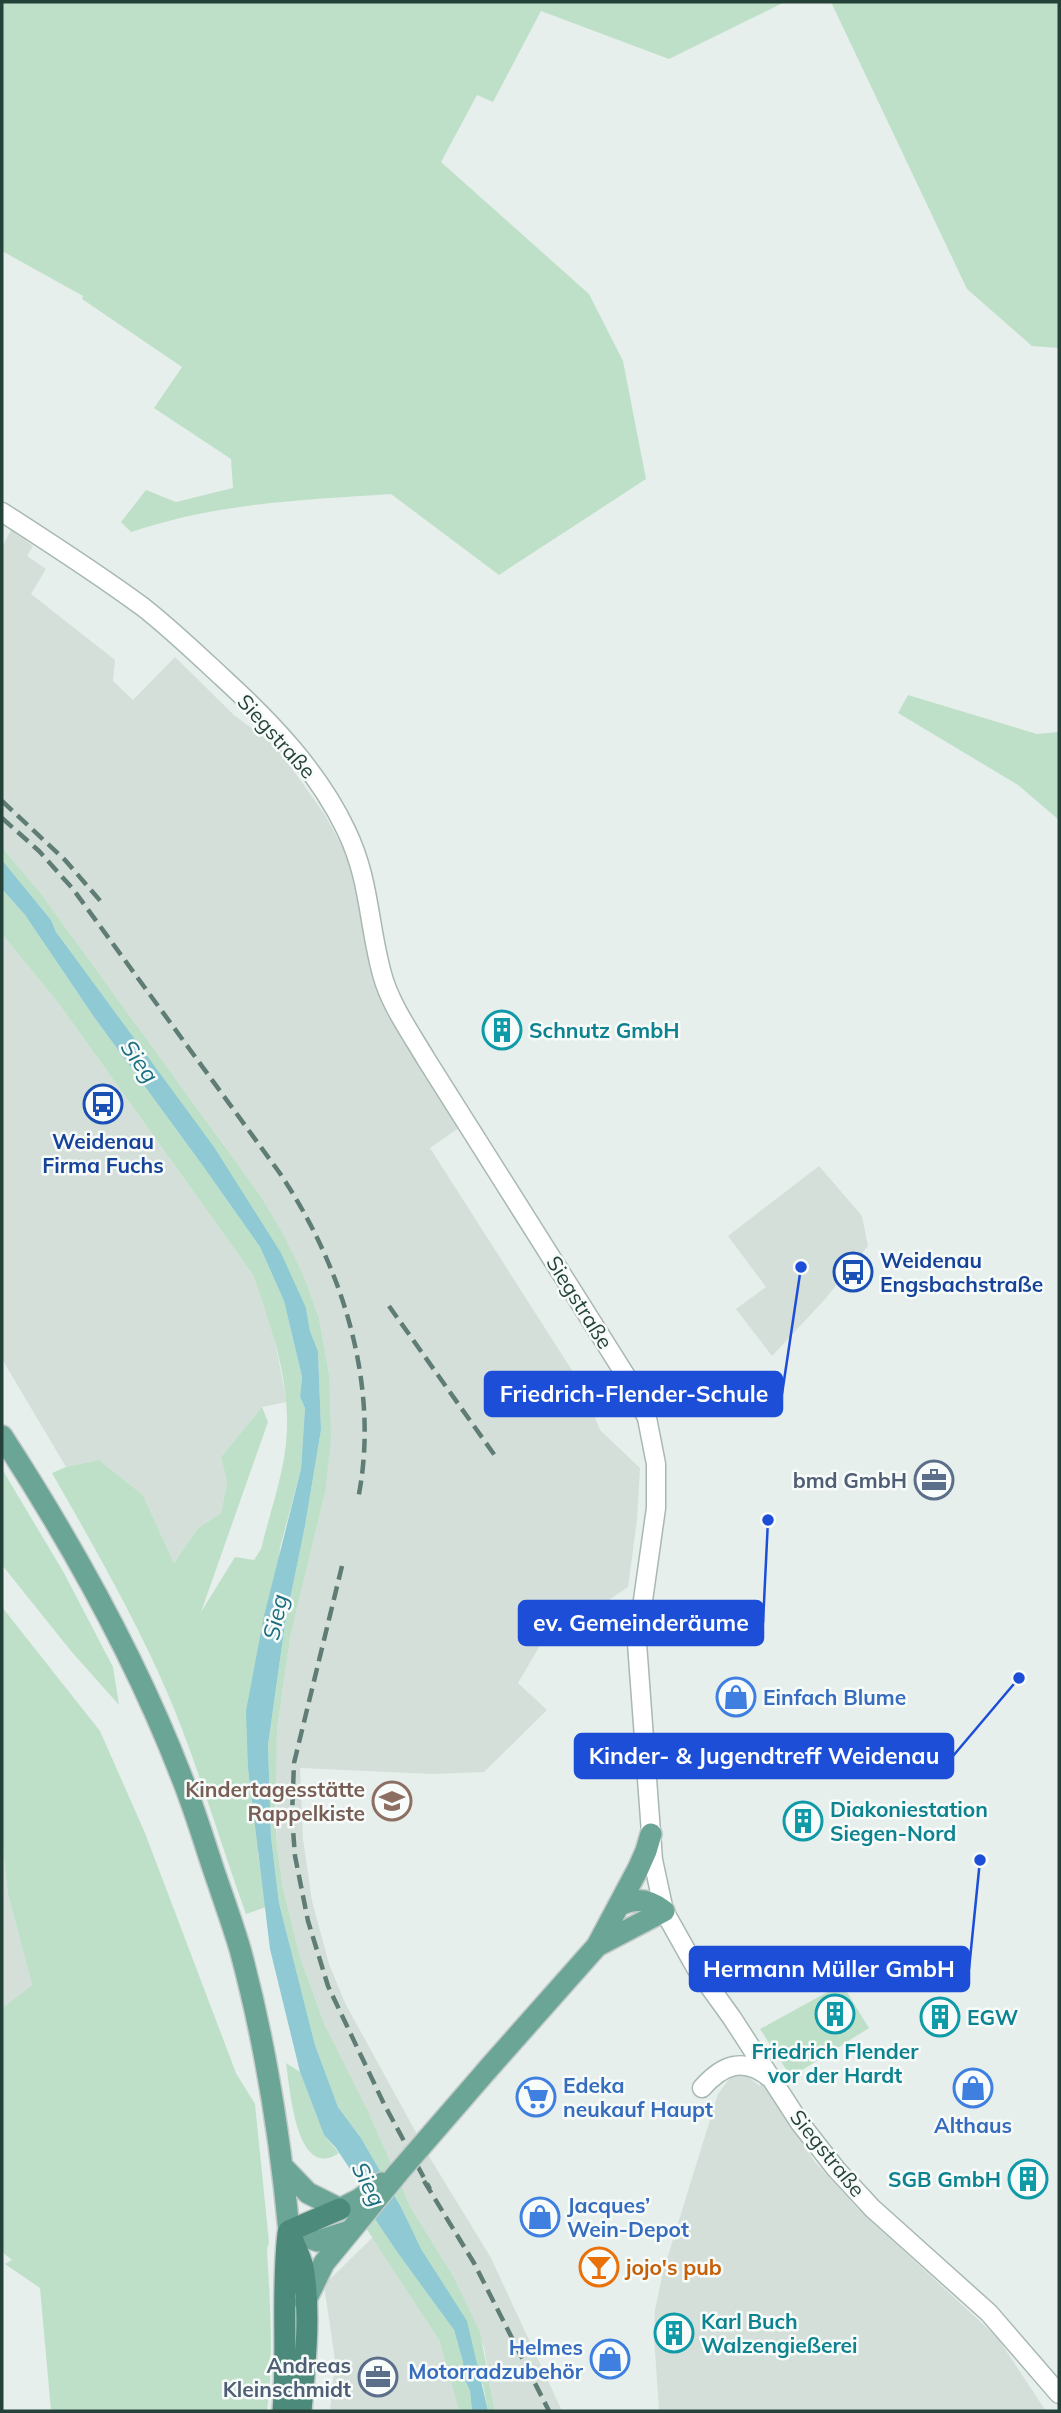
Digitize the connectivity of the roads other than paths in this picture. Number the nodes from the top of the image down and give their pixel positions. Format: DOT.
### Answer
graph roads {
  1 [pos="2,512"];
  2 [pos="2,1436"];
  3 [pos="651,1834"];
  4 [pos="618,1906"];
  5 [pos="664,1911"];
  6 [pos="597,1946"];
  7 [pos="776,2083"];
  8 [pos="702,2088"];
  9 [pos="283,2168"];
  10 [pos="397,2173"];
  11 [pos="340,2208"];
  12 [pos="289,2231"];
  13 [pos="350,2231"];
  14 [pos="305,2302"];
  15 [pos="1057,2388"];
  16 [pos="282,2411"];
  17 [pos="301,2411"];
  1 -- 3 [label="street, Siegstraße"];
  2 -- 9 [label="main road"];
  3 -- 4 [label="main road"];
  3 -- 5 [label="street, Siegstraße"];
  4 -- 5 [label="main road"];
  4 -- 6 [label="main road"];
  5 -- 6 [label="main road"];
  5 -- 7 [label="street, Siegstraße"];
  6 -- 10 [label="main road, bridge"];
  7 -- 8 [label="street"];
  7 -- 15 [label="street, Siegstraße"];
  9 -- 11 [label="main road"];
  9 -- 12 [label="main road"];
  10 -- 11 [label="main road"];
  10 -- 13 [label="main road"];
  11 -- 12 [label="highway"];
  12 -- 13 [label="main road"];
  12 -- 14 [label="highway"];
  12 -- 16 [label="highway"];
  13 -- 14 [label="main road"];
  14 -- 17 [label="highway"];
}
